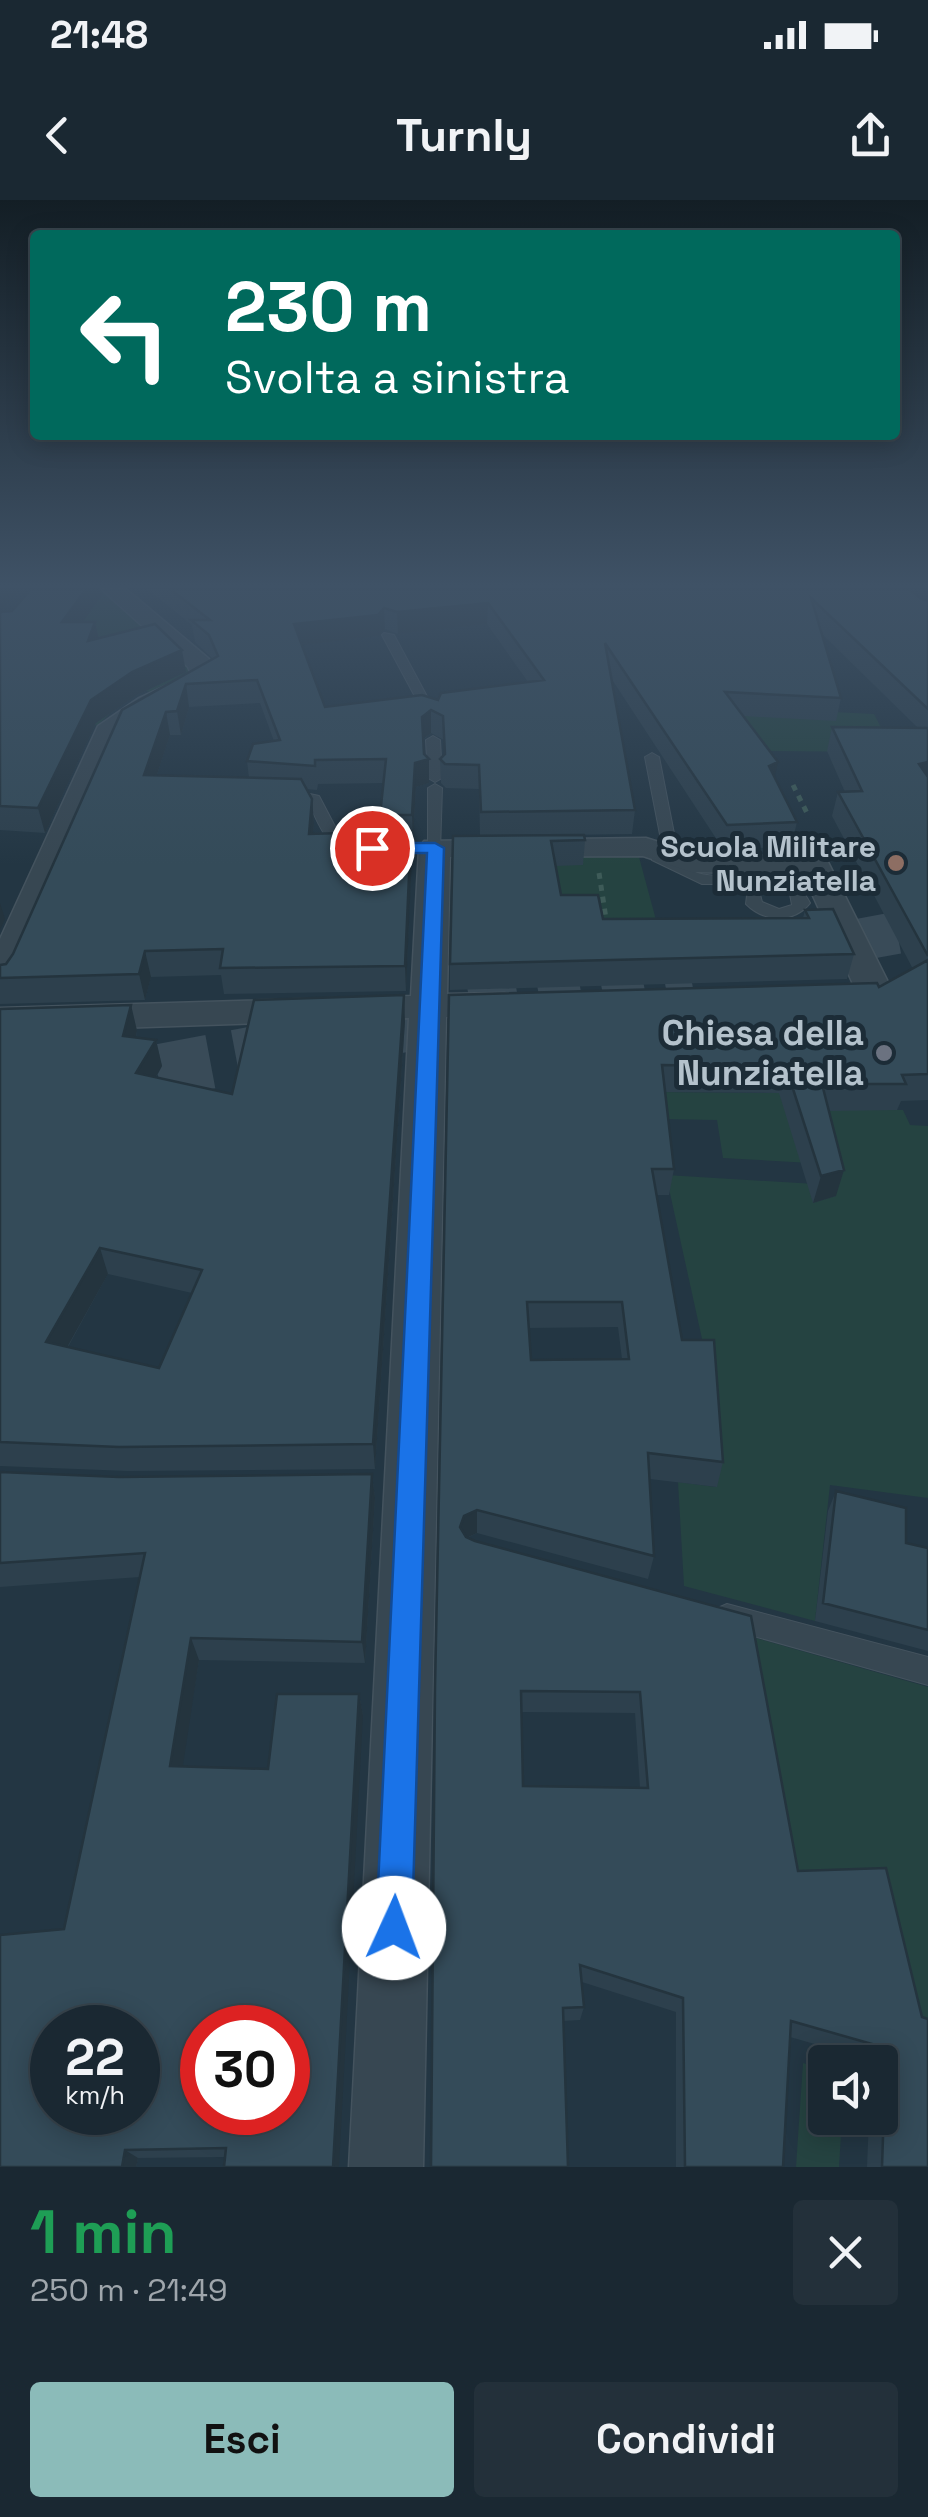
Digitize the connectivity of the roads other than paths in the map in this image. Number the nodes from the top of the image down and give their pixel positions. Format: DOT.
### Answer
graph roads {
  1 [pos="197,681"];
  2 [pos="413,681"];
  3 [pos="432,717"];
  4 [pos="433,740"];
  5 [pos="652,756"];
  6 [pos="262,792"];
  7 [pos="435,848"];
  8 [pos="676,853"];
  9 [pos="753,890"];
  10 [pos="0,978"];
  11 [pos="798,996"];
  12 [pos="541,1003"];
  13 [pos="428,1006"];
  14 [pos="0,1020"];
  15 [pos="702,1610"];
  16 [pos="928,1671"];
  17 [pos="386,2167"];
  1 -- 10 [label="street"];
  2 -- 3 [label="lane"];
  4 -- 7 [label="lane"];
  5 -- 8 [label="lane"];
  6 -- 7 [label="lane"];
  7 -- 8 [label="street"];
  7 -- 13 [label="street"];
  8 -- 9 [label="lane"];
  8 -- 11 [label="street"];
  12 -- 13 [label="street"];
  13 -- 14 [label="street"];
  13 -- 17 [label="street"];
  15 -- 16 [label="lane"];
}
